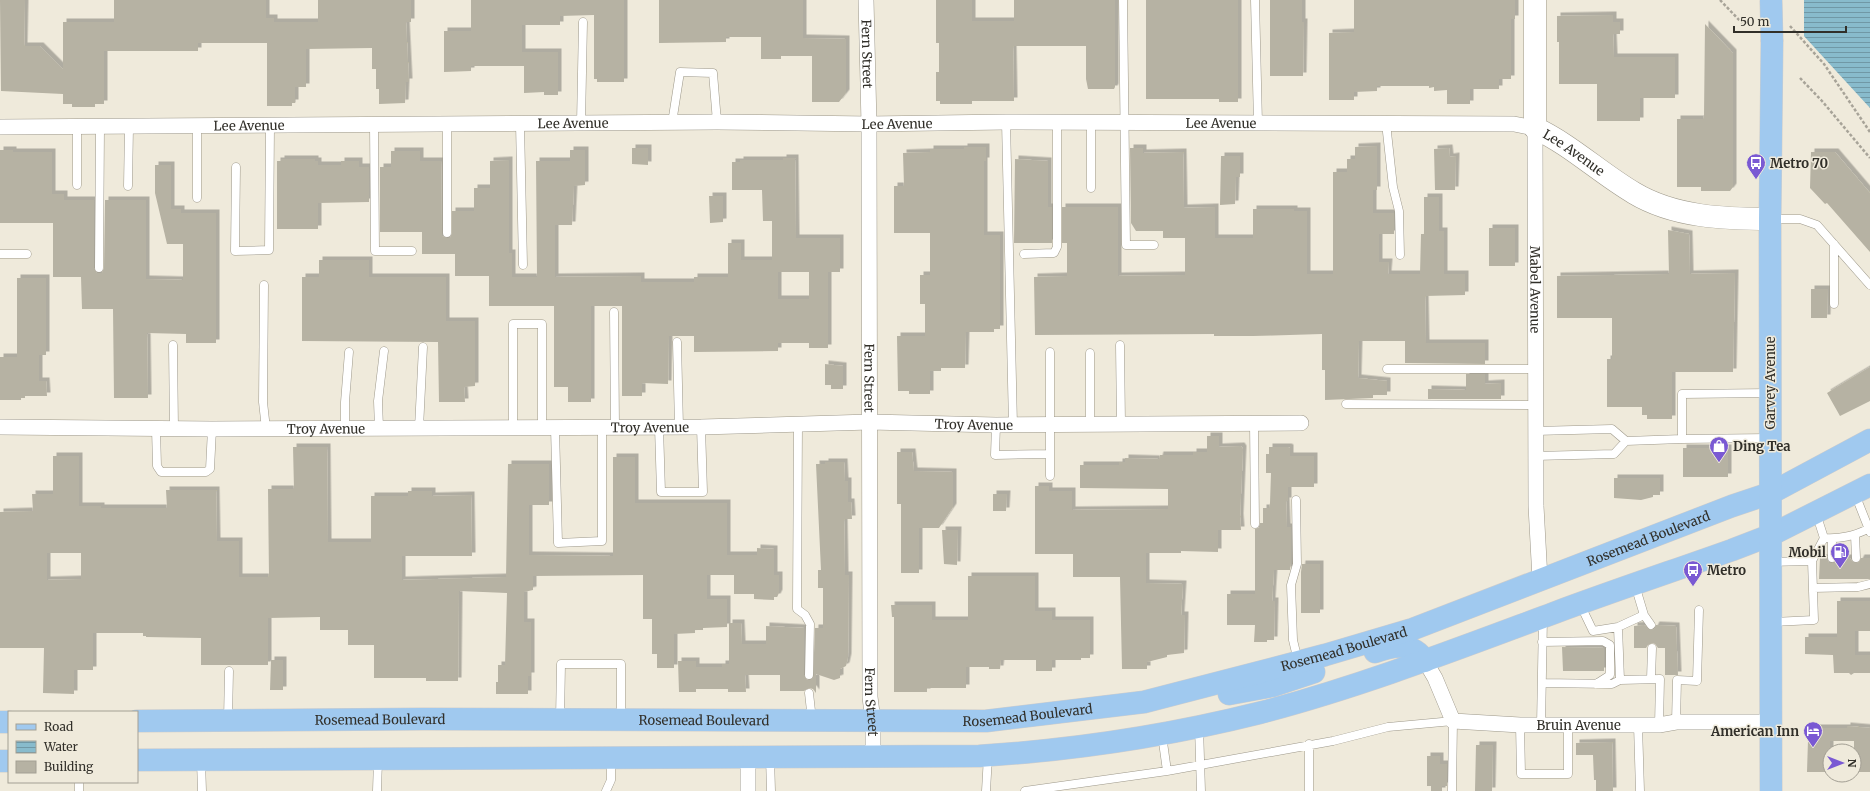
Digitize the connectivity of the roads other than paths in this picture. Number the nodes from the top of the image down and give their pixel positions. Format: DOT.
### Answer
graph roads {
  1 [pos="866,0"];
  2 [pos="1123,0"];
  3 [pos="1255,0"];
  4 [pos="1535,0"];
  5 [pos="1772,0"];
  6 [pos="583,22"];
  7 [pos="717,122"];
  8 [pos="1006,122"];
  9 [pos="1057,122"];
  10 [pos="1091,122"];
  11 [pos="1124,122"];
  12 [pos="581,123"];
  13 [pos="672,123"];
  14 [pos="1258,123"];
  15 [pos="1386,123"];
  16 [pos="447,124"];
  17 [pos="520,124"];
  18 [pos="869,124"];
  19 [pos="374,125"];
  20 [pos="197,126"];
  21 [pos="270,126"];
  22 [pos="0,127"];
  23 [pos="77,127"];
  24 [pos="100,127"];
  25 [pos="129,127"];
  26 [pos="1535,128"];
  27 [pos="236,167"];
  28 [pos="77,185"];
  29 [pos="128,186"];
  30 [pos="1091,188"];
  31 [pos="197,198"];
  32 [pos="1770,219"];
  33 [pos="447,233"];
  34 [pos="1834,244"];
  35 [pos="1154,245"];
  36 [pos="412,251"];
  37 [pos="0,254"];
  38 [pos="27,254"];
  39 [pos="1024,254"];
  40 [pos="1400,255"];
  41 [pos="523,265"];
  42 [pos="99,268"];
  43 [pos="264,285"];
  44 [pos="1870,285"];
  45 [pos="1834,304"];
  46 [pos="614,312"];
  47 [pos="677,342"];
  48 [pos="173,345"];
  49 [pos="1120,345"];
  50 [pos="423,347"];
  51 [pos="384,351"];
  52 [pos="350,352"];
  53 [pos="1050,352"];
  54 [pos="1090,353"];
  55 [pos="1387,369"];
  56 [pos="1534,369"];
  57 [pos="1770,393"];
  58 [pos="1346,404"];
  59 [pos="1535,405"];
  60 [pos="870,422"];
  61 [pos="798,423"];
  62 [pos="1254,423"];
  63 [pos="1300,423"];
  64 [pos="1090,424"];
  65 [pos="1121,424"];
  66 [pos="996,425"];
  67 [pos="1013,425"];
  68 [pos="1050,425"];
  69 [pos="0,427"];
  70 [pos="609,427"];
  71 [pos="660,427"];
  72 [pos="679,427"];
  73 [pos="701,427"];
  74 [pos="344,428"];
  75 [pos="379,428"];
  76 [pos="419,428"];
  77 [pos="513,428"];
  78 [pos="549,428"];
  79 [pos="156,429"];
  80 [pos="174,429"];
  81 [pos="212,429"];
  82 [pos="266,429"];
  83 [pos="1535,431"];
  84 [pos="1770,438"];
  85 [pos="1682,439"];
  86 [pos="1870,440"];
  87 [pos="1626,441"];
  88 [pos="1050,454"];
  89 [pos="1535,456"];
  90 [pos="1050,476"];
  91 [pos="1862,489"];
  92 [pos="1771,493"];
  93 [pos="1296,500"];
  94 [pos="1815,512"];
  95 [pos="1255,524"];
  96 [pos="1869,530"];
  97 [pos="1771,535"];
  98 [pos="1855,535"];
  99 [pos="1828,539"];
  100 [pos="1832,558"];
  101 [pos="1856,558"];
  102 [pos="1812,560"];
  103 [pos="1771,562"];
  104 [pos="1540,579"];
  105 [pos="1870,584"];
  106 [pos="1634,585"];
  107 [pos="1814,588"];
  108 [pos="1580,604"];
  109 [pos="1699,610"];
  110 [pos="1644,615"];
  111 [pos="1543,618"];
  112 [pos="1771,622"];
  113 [pos="1651,625"];
  114 [pos="1618,627"];
  115 [pos="1542,642"];
  116 [pos="1652,648"];
  117 [pos="1425,661"];
  118 [pos="1298,662"];
  119 [pos="229,671"];
  120 [pos="809,675"];
  121 [pos="1651,679"];
  122 [pos="1620,680"];
  123 [pos="1542,684"];
  124 [pos="1595,684"];
  125 [pos="1183,692"];
  126 [pos="809,693"];
  127 [pos="560,719"];
  128 [pos="228,720"];
  129 [pos="621,720"];
  130 [pos="138,721"];
  131 [pos="812,721"];
  132 [pos="873,721"];
  133 [pos="1453,721"];
  134 [pos="1676,722"];
  135 [pos="1771,722"];
  136 [pos="1520,724"];
  137 [pos="1541,724"];
  138 [pos="1568,724"];
  139 [pos="1638,724"];
  140 [pos="1659,724"];
  141 [pos="1199,726"];
  142 [pos="1162,735"];
  143 [pos="1309,744"];
  144 [pos="748,756"];
  145 [pos="770,756"];
  146 [pos="873,756"];
  147 [pos="988,756"];
  148 [pos="611,757"];
  149 [pos="378,759"];
  150 [pos="138,760"];
  151 [pos="201,760"];
  152 [pos="1200,765"];
  153 [pos="1167,771"];
  154 [pos="202,791"];
  155 [pos="377,791"];
  156 [pos="606,791"];
  157 [pos="748,791"];
  158 [pos="771,791"];
  159 [pos="986,791"];
  160 [pos="1025,791"];
  161 [pos="1201,791"];
  162 [pos="1309,791"];
  163 [pos="1452,791"];
  164 [pos="1640,791"];
  165 [pos="1771,791"];
  1 -- 18 [label="street, Fern Street"];
  2 -- 11 [label="lane"];
  3 -- 14 [label="lane"];
  4 -- 26 [label="street, Mabel Avenue"];
  5 -- 32 [label="main road, Garvey Avenue, bridge"];
  6 -- 12 [label="lane"];
  7 -- 13 [label="street, Lee Avenue"];
  7 -- 13 [label="lane"];
  7 -- 18 [label="street, Lee Avenue"];
  8 -- 9 [label="street, Lee Avenue"];
  8 -- 18 [label="street, Lee Avenue"];
  8 -- 67 [label="lane"];
  9 -- 10 [label="street, Lee Avenue"];
  9 -- 39 [label="lane"];
  10 -- 11 [label="street, Lee Avenue"];
  10 -- 30 [label="lane"];
  11 -- 14 [label="street, Lee Avenue"];
  11 -- 35 [label="lane"];
  12 -- 13 [label="street, Lee Avenue"];
  12 -- 17 [label="street, Lee Avenue"];
  14 -- 15 [label="street, Lee Avenue"];
  15 -- 26 [label="street, Lee Avenue"];
  15 -- 40 [label="lane"];
  16 -- 17 [label="street, Lee Avenue"];
  16 -- 19 [label="street, Lee Avenue"];
  16 -- 33 [label="lane"];
  17 -- 41 [label="lane"];
  18 -- 60 [label="street, Fern Street"];
  19 -- 21 [label="street, Lee Avenue"];
  19 -- 36 [label="lane"];
  20 -- 21 [label="street, Lee Avenue"];
  20 -- 25 [label="street, Lee Avenue"];
  20 -- 31 [label="lane"];
  21 -- 27 [label="lane"];
  22 -- 23 [label="street, Lee Avenue"];
  23 -- 24 [label="street, Lee Avenue"];
  23 -- 28 [label="lane"];
  24 -- 25 [label="street, Lee Avenue"];
  24 -- 42 [label="lane"];
  25 -- 29 [label="lane"];
  26 -- 32 [label="street, Lee Avenue"];
  26 -- 56 [label="street, Mabel Avenue"];
  32 -- 34 [label="lane"];
  32 -- 57 [label="main road, Garvey Avenue"];
  34 -- 44 [label="lane"];
  34 -- 45 [label="lane"];
  37 -- 38 [label="lane"];
  43 -- 82 [label="lane"];
  46 -- 70 [label="lane"];
  47 -- 72 [label="lane"];
  48 -- 80 [label="lane"];
  49 -- 65 [label="lane"];
  50 -- 76 [label="lane"];
  51 -- 75 [label="lane"];
  52 -- 74 [label="lane"];
  53 -- 68 [label="lane"];
  54 -- 64 [label="lane"];
  55 -- 56 [label="lane"];
  56 -- 59 [label="street, Mabel Avenue"];
  57 -- 84 [label="main road, Garvey Avenue"];
  57 -- 85 [label="lane"];
  58 -- 59 [label="lane"];
  59 -- 83 [label="street, Mabel Avenue"];
  60 -- 61 [label="street, Troy Avenue"];
  60 -- 66 [label="street, Troy Avenue"];
  60 -- 132 [label="street, Fern Street"];
  61 -- 73 [label="street, Troy Avenue"];
  61 -- 120 [label="lane"];
  62 -- 63 [label="street, Troy Avenue"];
  62 -- 65 [label="street, Troy Avenue"];
  62 -- 95 [label="lane"];
  64 -- 65 [label="street, Troy Avenue"];
  64 -- 68 [label="street, Troy Avenue"];
  66 -- 67 [label="street, Troy Avenue"];
  66 -- 88 [label="lane"];
  67 -- 68 [label="street, Troy Avenue"];
  68 -- 88 [label="lane"];
  69 -- 79 [label="street, Troy Avenue"];
  70 -- 71 [label="street, Troy Avenue"];
  70 -- 78 [label="street, Troy Avenue"];
  70 -- 78 [label="lane"];
  71 -- 72 [label="street, Troy Avenue"];
  71 -- 73 [label="lane"];
  72 -- 73 [label="street, Troy Avenue"];
  74 -- 75 [label="street, Troy Avenue"];
  74 -- 82 [label="street, Troy Avenue"];
  75 -- 76 [label="street, Troy Avenue"];
  76 -- 77 [label="street, Troy Avenue"];
  77 -- 78 [label="street, Troy Avenue"];
  77 -- 78 [label="lane"];
  79 -- 80 [label="street, Troy Avenue"];
  79 -- 81 [label="lane"];
  80 -- 81 [label="street, Troy Avenue"];
  81 -- 82 [label="street, Troy Avenue"];
  83 -- 87 [label="lane"];
  83 -- 89 [label="street, Mabel Avenue"];
  84 -- 85 [label="lane"];
  84 -- 92 [label="main road, Garvey Avenue"];
  85 -- 87 [label="lane"];
  86 -- 92 [label="main road, Rosemead Boulevard"];
  87 -- 89 [label="lane"];
  88 -- 90 [label="lane"];
  89 -- 104 [label="street, Mabel Avenue"];
  91 -- 94 [label="main road"];
  91 -- 96 [label="lane"];
  92 -- 97 [label="main road, Garvey Avenue"];
  92 -- 104 [label="main road, Rosemead Boulevard"];
  93 -- 118 [label="lane"];
  94 -- 97 [label="main road"];
  94 -- 99 [label="lane"];
  96 -- 98 [label="lane"];
  97 -- 103 [label="main road, Garvey Avenue"];
  97 -- 106 [label="main road"];
  98 -- 99 [label="lane"];
  98 -- 101 [label="lane"];
  99 -- 100 [label="lane"];
  99 -- 102 [label="lane"];
  102 -- 103 [label="lane"];
  102 -- 107 [label="lane"];
  103 -- 112 [label="main road, Garvey Avenue"];
  104 -- 117 [label="main road"];
  104 -- 118 [label="main road, Rosemead Boulevard"];
  105 -- 107 [label="lane"];
  106 -- 108 [label="main road"];
  106 -- 110 [label="lane"];
  107 -- 112 [label="lane"];
  108 -- 111 [label="main road"];
  108 -- 114 [label="lane"];
  109 -- 134 [label="lane"];
  110 -- 113 [label="lane"];
  110 -- 114 [label="lane"];
  111 -- 115 [label="lane"];
  111 -- 117 [label="main road"];
  112 -- 135 [label="main road, Garvey Avenue"];
  114 -- 122 [label="lane"];
  115 -- 123 [label="lane"];
  115 -- 124 [label="lane"];
  116 -- 121 [label="lane"];
  117 -- 125 [label="main road"];
  117 -- 133 [label="street"];
  117 -- 141 [label="main road"];
  118 -- 125 [label="main road, Rosemead Boulevard"];
  119 -- 128 [label="lane"];
  121 -- 122 [label="lane"];
  121 -- 140 [label="lane"];
  122 -- 124 [label="lane"];
  123 -- 124 [label="lane"];
  123 -- 137 [label="lane"];
  125 -- 132 [label="main road, Rosemead Boulevard"];
  126 -- 131 [label="lane"];
  127 -- 128 [label="main road, Rosemead Boulevard"];
  127 -- 129 [label="main road, Rosemead Boulevard"];
  127 -- 129 [label="lane"];
  128 -- 130 [label="main road, Rosemead Boulevard"];
  129 -- 131 [label="main road, Rosemead Boulevard"];
  131 -- 132 [label="main road, Rosemead Boulevard"];
  132 -- 146 [label="street, Fern Street"];
  133 -- 136 [label="street, Bruin Avenue"];
  133 -- 143 [label="lane"];
  133 -- 163 [label="lane"];
  134 -- 135 [label="street, Bruin Avenue"];
  134 -- 140 [label="street, Bruin Avenue"];
  135 -- 165 [label="main road, Garvey Avenue"];
  136 -- 137 [label="street, Bruin Avenue"];
  136 -- 138 [label="lane"];
  137 -- 138 [label="street, Bruin Avenue"];
  138 -- 139 [label="street, Bruin Avenue"];
  139 -- 140 [label="street, Bruin Avenue"];
  139 -- 164 [label="lane"];
  141 -- 142 [label="main road"];
  141 -- 152 [label="lane"];
  142 -- 147 [label="main road"];
  142 -- 153 [label="lane"];
  143 -- 152 [label="lane"];
  143 -- 162 [label="lane"];
  144 -- 145 [label="main road"];
  144 -- 148 [label="main road"];
  144 -- 157 [label="street"];
  145 -- 146 [label="main road"];
  145 -- 158 [label="lane"];
  146 -- 147 [label="main road"];
  147 -- 159 [label="lane"];
  148 -- 149 [label="main road"];
  148 -- 156 [label="lane"];
  149 -- 151 [label="main road"];
  149 -- 155 [label="lane"];
  150 -- 151 [label="main road"];
  151 -- 154 [label="lane"];
  152 -- 153 [label="lane"];
  152 -- 161 [label="lane"];
  153 -- 160 [label="lane"];
}
